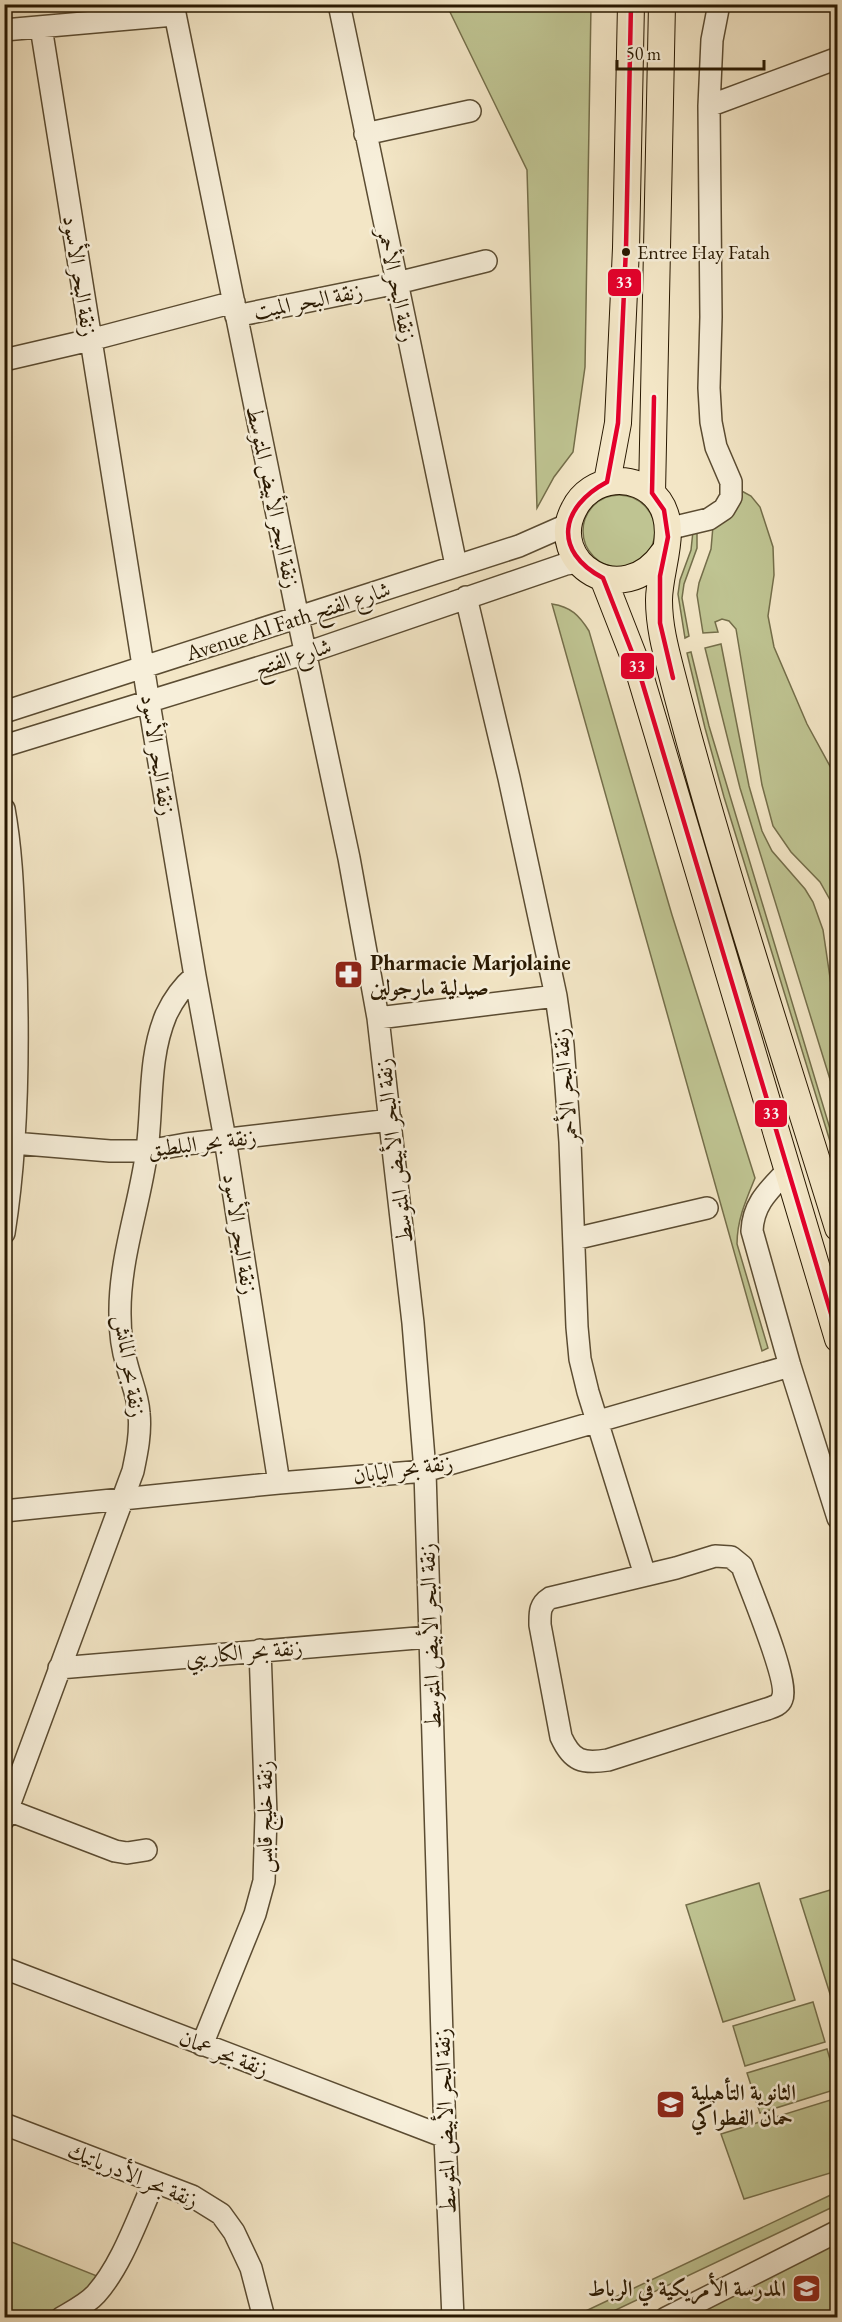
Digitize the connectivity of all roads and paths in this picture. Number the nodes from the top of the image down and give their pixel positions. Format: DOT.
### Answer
graph roads {
  1 [pos="339,4"];
  2 [pos="632,4"];
  3 [pos="662,4"];
  4 [pos="719,4"];
  5 [pos="174,10"];
  6 [pos="41,27"];
  7 [pos="4,30"];
  8 [pos="837,58"];
  9 [pos="709,105"];
  10 [pos="470,111"];
  11 [pos="365,134"];
  12 [pos="486,261"];
  13 [pos="397,283"];
  14 [pos="235,309"];
  15 [pos="90,340"];
  16 [pos="4,360"];
  17 [pos="608,482"];
  18 [pos="652,493"];
  19 [pos="569,524"];
  20 [pos="666,541"];
  21 [pos="579,562"];
  22 [pos="456,565"];
  23 [pos="603,578"];
  24 [pos="466,597"];
  25 [pos="298,618"];
  26 [pos="306,653"];
  27 [pos="145,668"];
  28 [pos="149,703"];
  29 [pos="4,712"];
  30 [pos="4,746"];
  31 [pos="4,809"];
  32 [pos="195,976"];
  33 [pos="556,996"];
  34 [pos="378,1018"];
  35 [pos="390,1120"];
  36 [pos="225,1139"];
  37 [pos="13,1143"];
  38 [pos="147,1151"];
  39 [pos="786,1172"];
  40 [pos="707,1208"];
  41 [pos="5,1221"];
  42 [pos="837,1228"];
  43 [pos="574,1239"];
  44 [pos="837,1340"];
  45 [pos="790,1366"];
  46 [pos="598,1421"];
  47 [pos="424,1471"];
  48 [pos="279,1483"];
  49 [pos="121,1500"];
  50 [pos="4,1510"];
  51 [pos="837,1518"];
  52 [pos="645,1575"];
  53 [pos="429,1636"];
  54 [pos="260,1650"];
  55 [pos="59,1668"];
  56 [pos="6,1815"];
  57 [pos="146,1850"];
  58 [pos="4,1968"];
  59 [pos="202,2045"];
  60 [pos="4,2124"];
  61 [pos="445,2137"];
  62 [pos="154,2182"];
  63 [pos="837,2231"];
  64 [pos="61,2318"];
  65 [pos="264,2318"];
  66 [pos="453,2318"];
  67 [pos="666,2318"];
  1 -- 11 [label="street, زنقة البحر الأحمر"];
  2 -- 17 [label="main road"];
  3 -- 18 [label="main road"];
  4 -- 9 [label="street"];
  5 -- 6 [label="street"];
  5 -- 14 [label="street, زنقة البحر الأبيض المتوسط"];
  6 -- 7 [label="street"];
  6 -- 15 [label="street, زنقة البحر الأسود"];
  8 -- 9 [label="street"];
  9 -- 20 [label="street"];
  10 -- 11 [label="street"];
  11 -- 13 [label="street, زنقة البحر الأحمر"];
  12 -- 13 [label="street, زنقة البحر الميت"];
  13 -- 14 [label="street, زنقة البحر الميت"];
  13 -- 22 [label="street, زنقة البحر الأحمر"];
  14 -- 15 [label="street, زنقة البحر الميت"];
  14 -- 25 [label="street, زنقة البحر الأبيض المتوسط"];
  15 -- 16 [label="street, زنقة البحر الميت"];
  15 -- 27 [label="street, زنقة البحر الأسود"];
  17 -- 18 [label="main road"];
  17 -- 19 [label="main road"];
  18 -- 20 [label="main road"];
  19 -- 21 [label="main road"];
  19 -- 22 [label="street, Avenue Al Fath شارع الفتح"];
  20 -- 23 [label="main road"];
  20 -- 42 [label="main road"];
  21 -- 23 [label="main road"];
  21 -- 24 [label="street, شارع الفتح"];
  22 -- 25 [label="street, Avenue Al Fath شارع الفتح"];
  23 -- 39 [label="main road"];
  24 -- 26 [label="street, شارع الفتح"];
  24 -- 33 [label="street, زنقة البحر الأحمر"];
  25 -- 26 [label="street, زنقة البحر الأبيض المتوسط"];
  25 -- 27 [label="street, Avenue Al Fath شارع الفتح"];
  26 -- 28 [label="street, شارع الفتح"];
  26 -- 34 [label="street, زنقة البحر الأبيض المتوسط"];
  27 -- 28 [label="street, زنقة البحر الأسود"];
  27 -- 29 [label="street, Avenue Al Fath شارع الفتح"];
  28 -- 30 [label="street, شارع الفتح"];
  28 -- 32 [label="street, زنقة البحر الأسود"];
  31 -- 37 [label="street"];
  32 -- 36 [label="street, زنقة البحر الأسود"];
  32 -- 38 [label="street, زنقة بحر المانش"];
  33 -- 34 [label="street"];
  33 -- 43 [label="street, زنقة البحر الأحمر"];
  34 -- 35 [label="street, زنقة البحر الأبيض المتوسط"];
  35 -- 36 [label="street, زنقة بحر البلطيق"];
  35 -- 47 [label="street, زنقة البحر الأبيض المتوسط"];
  36 -- 38 [label="street, زنقة بحر البلطيق"];
  36 -- 48 [label="street, زنقة البحر الأسود"];
  37 -- 38 [label="street, زنقة بحر البلطيق"];
  37 -- 41 [label="street"];
  38 -- 49 [label="street, زنقة بحر المانش"];
  39 -- 44 [label="main road"];
  39 -- 45 [label="street"];
  40 -- 43 [label="street"];
  43 -- 46 [label="street, زنقة البحر الأحمر"];
  45 -- 46 [label="street, زنقة بحر اليابان"];
  45 -- 51 [label="street"];
  46 -- 47 [label="street, زنقة بحر اليابان"];
  46 -- 52 [label="street, زنقة البحر الأحمر"];
  47 -- 48 [label="street, زنقة بحر اليابان"];
  47 -- 53 [label="street, زنقة البحر الأبيض المتوسط"];
  48 -- 49 [label="street, زنقة بحر اليابان"];
  49 -- 50 [label="street, زنقة بحر اليابان"];
  49 -- 55 [label="street, زنقة بحر المانش"];
  52 -- 52 [label="street"];
  53 -- 54 [label="street, زنقة بحر الكاريبي"];
  53 -- 61 [label="street, زنقة البحر الأبيض المتوسط"];
  54 -- 55 [label="street, زنقة بحر الكاريبي"];
  54 -- 59 [label="street, زنقة خليج قابس"];
  55 -- 56 [label="street, زنقة بحر المانش"];
  56 -- 57 [label="street"];
  58 -- 59 [label="street, زنقة بحر عمان"];
  59 -- 61 [label="street, زنقة بحر عمان"];
  60 -- 62 [label="street, زنقة بحر الأدرياتيك"];
  61 -- 66 [label="street, زنقة البحر الأبيض المتوسط"];
  62 -- 64 [label="street"];
  62 -- 65 [label="street, زنقة بحر الأدرياتيك"];
  63 -- 67 [label="street"];
}
